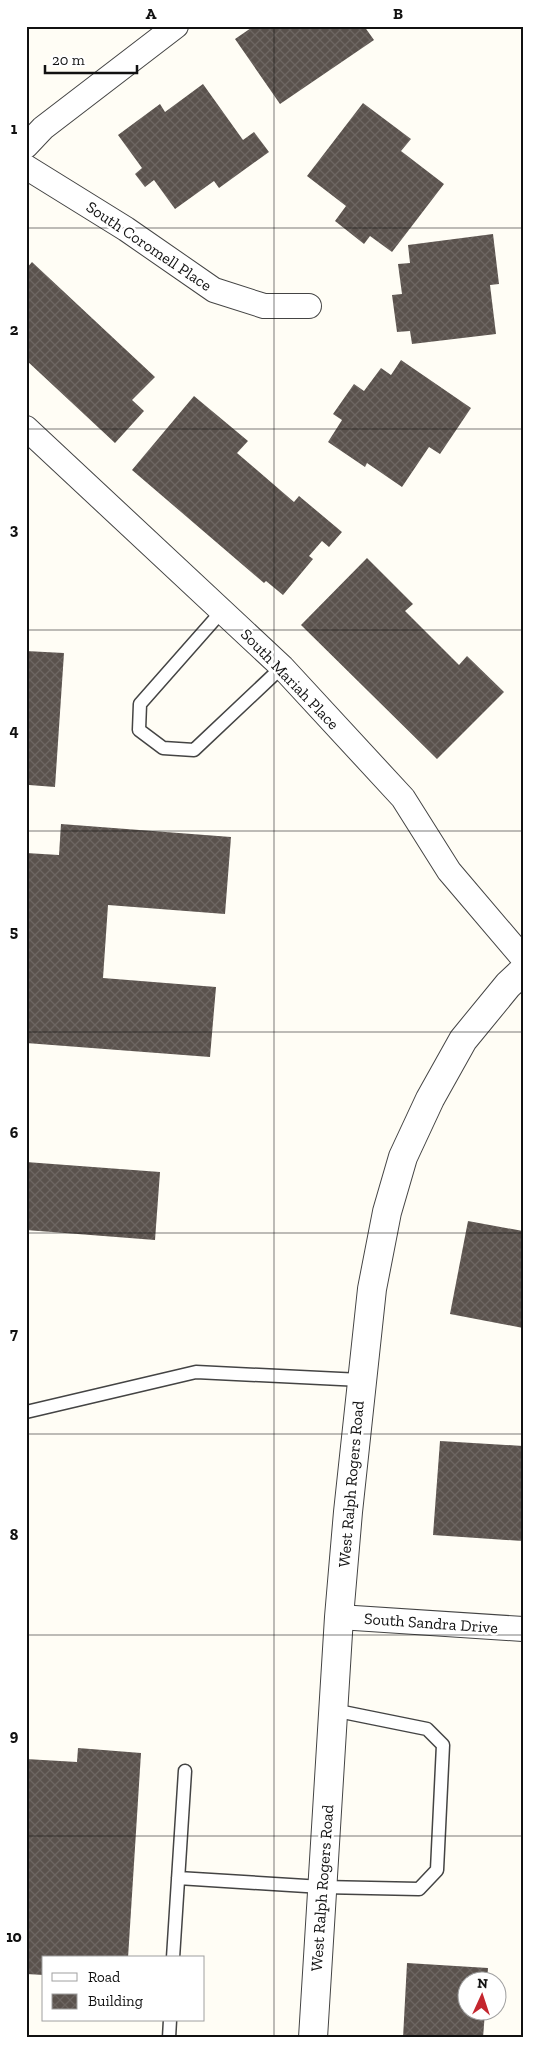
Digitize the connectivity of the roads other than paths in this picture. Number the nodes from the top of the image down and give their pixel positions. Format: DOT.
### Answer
graph roads {
  1 [pos="176,26"];
  2 [pos="26,146"];
  3 [pos="26,166"];
  4 [pos="308,306"];
  5 [pos="26,428"];
  6 [pos="222,611"];
  7 [pos="282,667"];
  8 [pos="523,958"];
  9 [pos="523,971"];
  10 [pos="361,1380"];
  11 [pos="26,1412"];
  12 [pos="339,1617"];
  13 [pos="523,1629"];
  14 [pos="333,1710"];
  15 [pos="185,1771"];
  16 [pos="178,1878"];
  17 [pos="322,1887"];
  18 [pos="173,1956"];
  19 [pos="170,2022"];
  20 [pos="169,2038"];
  21 [pos="313,2038"];
  1 -- 2 [label="street"];
  3 -- 4 [label="street, South Coromell Place"];
  5 -- 6 [label="street, South Mariah Place"];
  6 -- 7 [label="street, South Mariah Place"];
  6 -- 7 [label="lane"];
  7 -- 8 [label="street, South Mariah Place"];
  9 -- 10 [label="street, West Ralph Rogers Road"];
  10 -- 11 [label="lane"];
  10 -- 12 [label="street, West Ralph Rogers Road"];
  12 -- 13 [label="street, South Sandra Drive"];
  12 -- 14 [label="street, West Ralph Rogers Road"];
  14 -- 17 [label="street, West Ralph Rogers Road"];
  14 -- 17 [label="lane"];
  15 -- 16 [label="lane"];
  16 -- 17 [label="lane"];
  16 -- 18 [label="lane"];
  17 -- 21 [label="street, West Ralph Rogers Road"];
  19 -- 20 [label="lane"];
}
